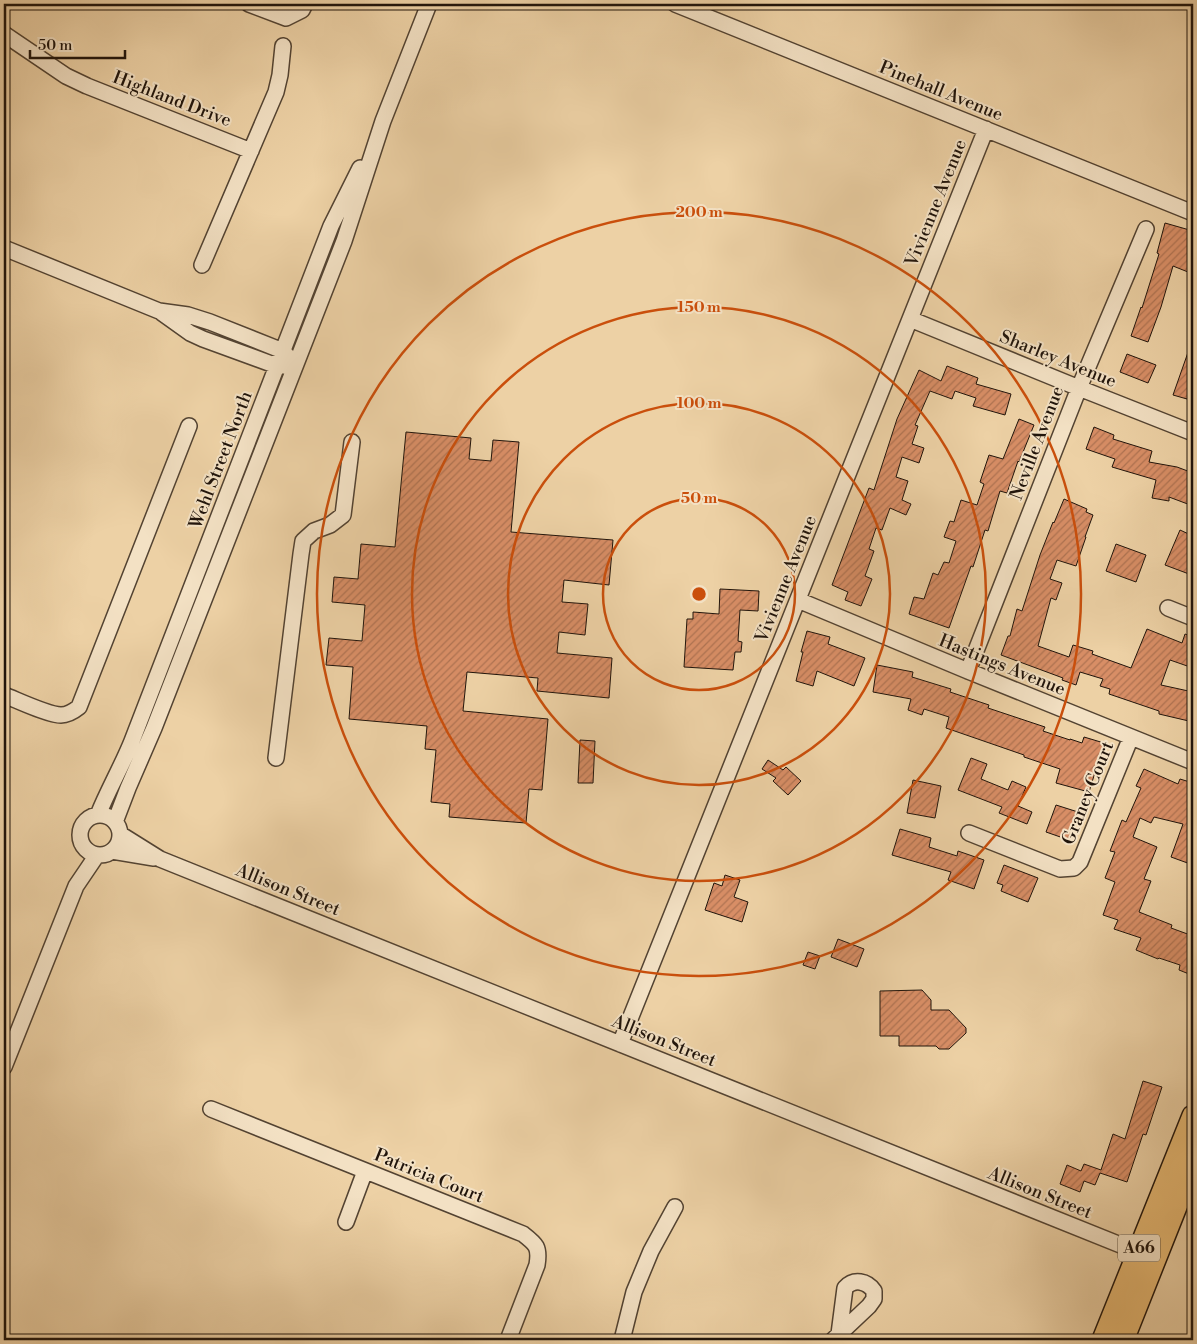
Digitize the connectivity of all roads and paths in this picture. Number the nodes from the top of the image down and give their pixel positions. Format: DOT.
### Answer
graph roads {
  1 [pos="249,4"];
  2 [pos="305,4"];
  3 [pos="429,4"];
  4 [pos="674,4"];
  5 [pos="6,41"];
  6 [pos="283,46"];
  7 [pos="383,122"];
  8 [pos="986,129"];
  9 [pos="251,151"];
  10 [pos="1193,212"];
  11 [pos="1146,229"];
  12 [pos="5,254"];
  13 [pos="202,265"];
  14 [pos="159,311"];
  15 [pos="910,319"];
  16 [pos="283,351"];
  17 [pos="277,366"];
  18 [pos="296,366"];
  19 [pos="1079,388"];
  20 [pos="189,426"];
  21 [pos="1193,433"];
  22 [pos="352,442"];
  23 [pos="798,600"];
  24 [pos="1168,608"];
  25 [pos="1193,618"];
  26 [pos="968,672"];
  27 [pos="4,695"];
  28 [pos="1131,737"];
  29 [pos="276,758"];
  30 [pos="1193,762"];
  31 [pos="98,815"];
  32 [pos="118,828"];
  33 [pos="969,833"];
  34 [pos="82,844"];
  35 [pos="105,853"];
  36 [pos="160,859"];
  37 [pos="76,886"];
  38 [pos="620,1044"];
  39 [pos="4,1066"];
  40 [pos="211,1109"];
  41 [pos="1193,1116"];
  42 [pos="1193,1164"];
  43 [pos="365,1171"];
  44 [pos="674,1207"];
  45 [pos="346,1222"];
  46 [pos="1146,1255"];
  47 [pos="508,1340"];
  48 [pos="622,1340"];
  49 [pos="1103,1340"];
  50 [pos="1122,1340"];
  1 -- 2 [label="street"];
  3 -- 7 [label="street, Wehl Street North"];
  4 -- 8 [label="street, Pinehall Avenue"];
  5 -- 9 [label="street, Highland Drive"];
  6 -- 9 [label="street"];
  7 -- 16 [label="street, Wehl Street North"];
  7 -- 18 [label="street, Wehl Street North"];
  8 -- 10 [label="street, Pinehall Avenue"];
  8 -- 15 [label="street, Vivienne Avenue"];
  9 -- 13 [label="street"];
  11 -- 19 [label="street, Neville Avenue"];
  12 -- 14 [label="street"];
  14 -- 16 [label="street"];
  14 -- 17 [label="street"];
  15 -- 19 [label="street, Sharley Avenue"];
  15 -- 23 [label="street, Vivienne Avenue"];
  16 -- 17 [label="street, Wehl Street North"];
  16 -- 18 [label="street"];
  17 -- 18 [label="street"];
  17 -- 31 [label="street, Wehl Street North"];
  18 -- 32 [label="street, Wehl Street North"];
  19 -- 21 [label="street, Sharley Avenue"];
  19 -- 26 [label="street, Neville Avenue"];
  20 -- 27 [label="street"];
  22 -- 29 [label="street"];
  23 -- 26 [label="street, Hastings Avenue"];
  23 -- 38 [label="street, Vivienne Avenue"];
  24 -- 25 [label="street"];
  26 -- 28 [label="street, Hastings Avenue"];
  28 -- 30 [label="street, Hastings Avenue"];
  28 -- 33 [label="street, Graney Court"];
  31 -- 32 [label="street"];
  31 -- 34 [label="street"];
  32 -- 35 [label="street"];
  32 -- 36 [label="street, Allison Street"];
  34 -- 35 [label="street"];
  34 -- 37 [label="street"];
  35 -- 36 [label="street, Allison Street"];
  35 -- 37 [label="street"];
  36 -- 38 [label="street, Allison Street"];
  37 -- 39 [label="street"];
  38 -- 46 [label="street, Allison Street"];
  40 -- 43 [label="street, Patricia Court"];
  41 -- 46 [label="highway, A66"];
  42 -- 46 [label="highway, A66"];
  43 -- 45 [label="street"];
  43 -- 47 [label="street, Patricia Court"];
  44 -- 48 [label="street"];
  46 -- 49 [label="highway, A66"];
  46 -- 50 [label="highway, A66"];
}
